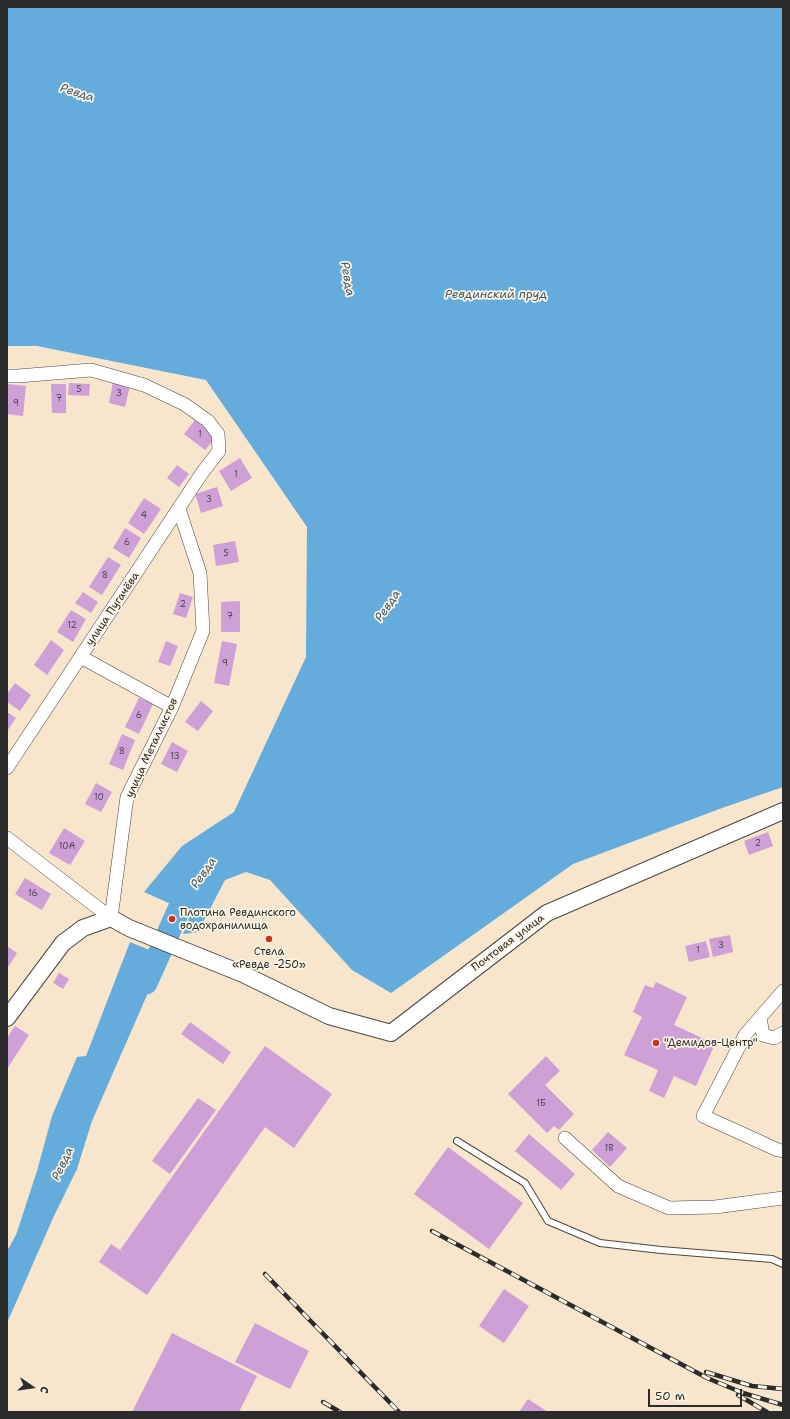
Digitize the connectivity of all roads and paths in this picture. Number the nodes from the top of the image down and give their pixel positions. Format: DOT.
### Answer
graph roads {
  1 [pos="7,376"];
  2 [pos="180,509"];
  3 [pos="81,657"];
  4 [pos="172,707"];
  5 [pos="7,768"];
  6 [pos="783,811"];
  7 [pos="7,838"];
  8 [pos="111,918"];
  9 [pos="783,991"];
  10 [pos="7,1018"];
  11 [pos="760,1018"];
  12 [pos="783,1033"];
  13 [pos="565,1138"];
  14 [pos="456,1142"];
  15 [pos="783,1151"];
  16 [pos="783,1198"];
  17 [pos="783,1264"];
  1 -- 2 [label="street, улица Пугачёва"];
  2 -- 3 [label="street, улица Пугачёва"];
  2 -- 4 [label="street, улица Металлистов"];
  3 -- 4 [label="street"];
  3 -- 5 [label="street, улица Пугачёва"];
  4 -- 8 [label="street, улица Металлистов"];
  6 -- 8 [label="street, Почтовая улица"];
  7 -- 8 [label="street"];
  8 -- 10 [label="street"];
  9 -- 11 [label="street"];
  11 -- 12 [label="street"];
  11 -- 15 [label="street"];
  13 -- 16 [label="street"];
  14 -- 17 [label="lane"];
}
